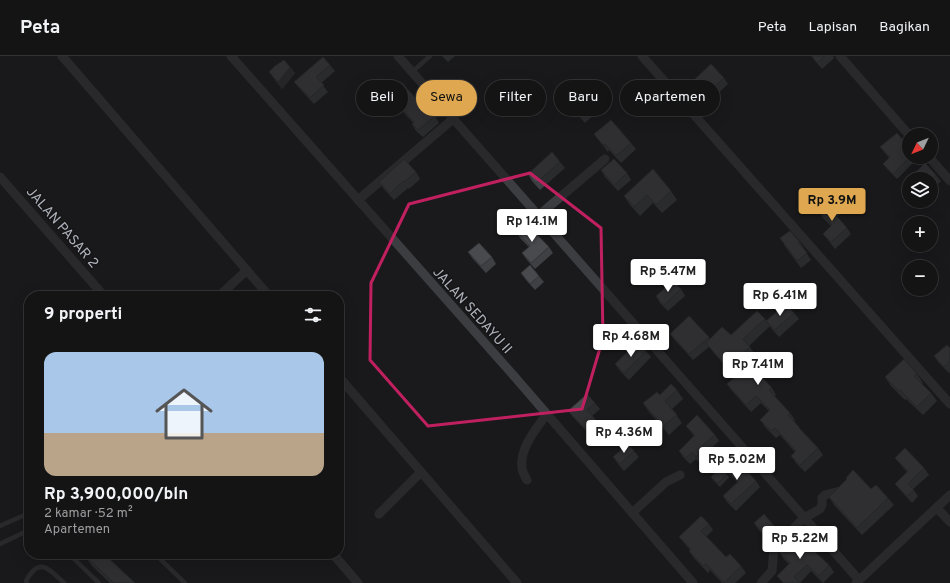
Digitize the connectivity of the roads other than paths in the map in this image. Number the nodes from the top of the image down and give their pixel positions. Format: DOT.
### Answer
graph roads {
  1 [pos="62,56"];
  2 [pos="231,56"];
  3 [pos="398,56"];
  4 [pos="430,56"];
  5 [pos="642,56"];
  6 [pos="840,56"];
  7 [pos="412,72"];
  8 [pos="453,119"];
  9 [pos="903,128"];
  10 [pos="604,159"];
  11 [pos="935,164"];
  12 [pos="0,177"];
  13 [pos="950,181"];
  14 [pos="358,200"];
  15 [pos="538,216"];
  16 [pos="247,270"];
  17 [pos="100,291"];
  18 [pos="224,291"];
  19 [pos="265,291"];
  20 [pos="344,383"];
  21 [pos="950,404"];
  22 [pos="546,415"];
  23 [pos="421,472"];
  24 [pos="680,476"];
  25 [pos="527,480"];
  26 [pos="840,491"];
  27 [pos="950,495"];
  28 [pos="937,508"];
  29 [pos="632,513"];
  30 [pos="380,514"];
  31 [pos="24,515"];
  32 [pos="804,518"];
  33 [pos="950,522"];
  34 [pos="0,526"];
  35 [pos="24,532"];
  36 [pos="0,544"];
  37 [pos="74,559"];
  38 [pos="164,559"];
  39 [pos="337,559"];
  40 [pos="858,581"];
  41 [pos="27,583"];
  42 [pos="64,583"];
  43 [pos="99,583"];
  44 [pos="185,583"];
  45 [pos="358,583"];
  46 [pos="517,583"];
  47 [pos="693,583"];
  48 [pos="761,583"];
  1 -- 16 [label="street"];
  2 -- 14 [label="street, JALAN SEDAYU II"];
  3 -- 7 [label="street"];
  4 -- 7 [label="lane"];
  5 -- 21 [label="street"];
  6 -- 9 [label="street"];
  7 -- 8 [label="street"];
  8 -- 14 [label="street"];
  8 -- 15 [label="street"];
  10 -- 15 [label="street"];
  11 -- 13 [label="street"];
  12 -- 17 [label="street, JALAN PASAR 2"];
  14 -- 22 [label="street, JALAN SEDAYU II"];
  15 -- 32 [label="street"];
  16 -- 18 [label="street"];
  16 -- 19 [label="street"];
  20 -- 23 [label="street"];
  22 -- 25 [label="street"];
  22 -- 29 [label="street, JALAN SEDAYU II"];
  23 -- 30 [label="street"];
  23 -- 46 [label="street"];
  24 -- 29 [label="street"];
  26 -- 32 [label="street"];
  27 -- 28 [label="street"];
  28 -- 33 [label="street"];
  28 -- 40 [label="street"];
  29 -- 47 [label="street, JALAN SEDAYU II"];
  31 -- 34 [label="lane"];
  32 -- 40 [label="street"];
  32 -- 48 [label="street"];
  35 -- 36 [label="lane"];
  37 -- 43 [label="lane"];
  38 -- 44 [label="lane"];
  39 -- 45 [label="street"];
  41 -- 42 [label="lane"];
}
